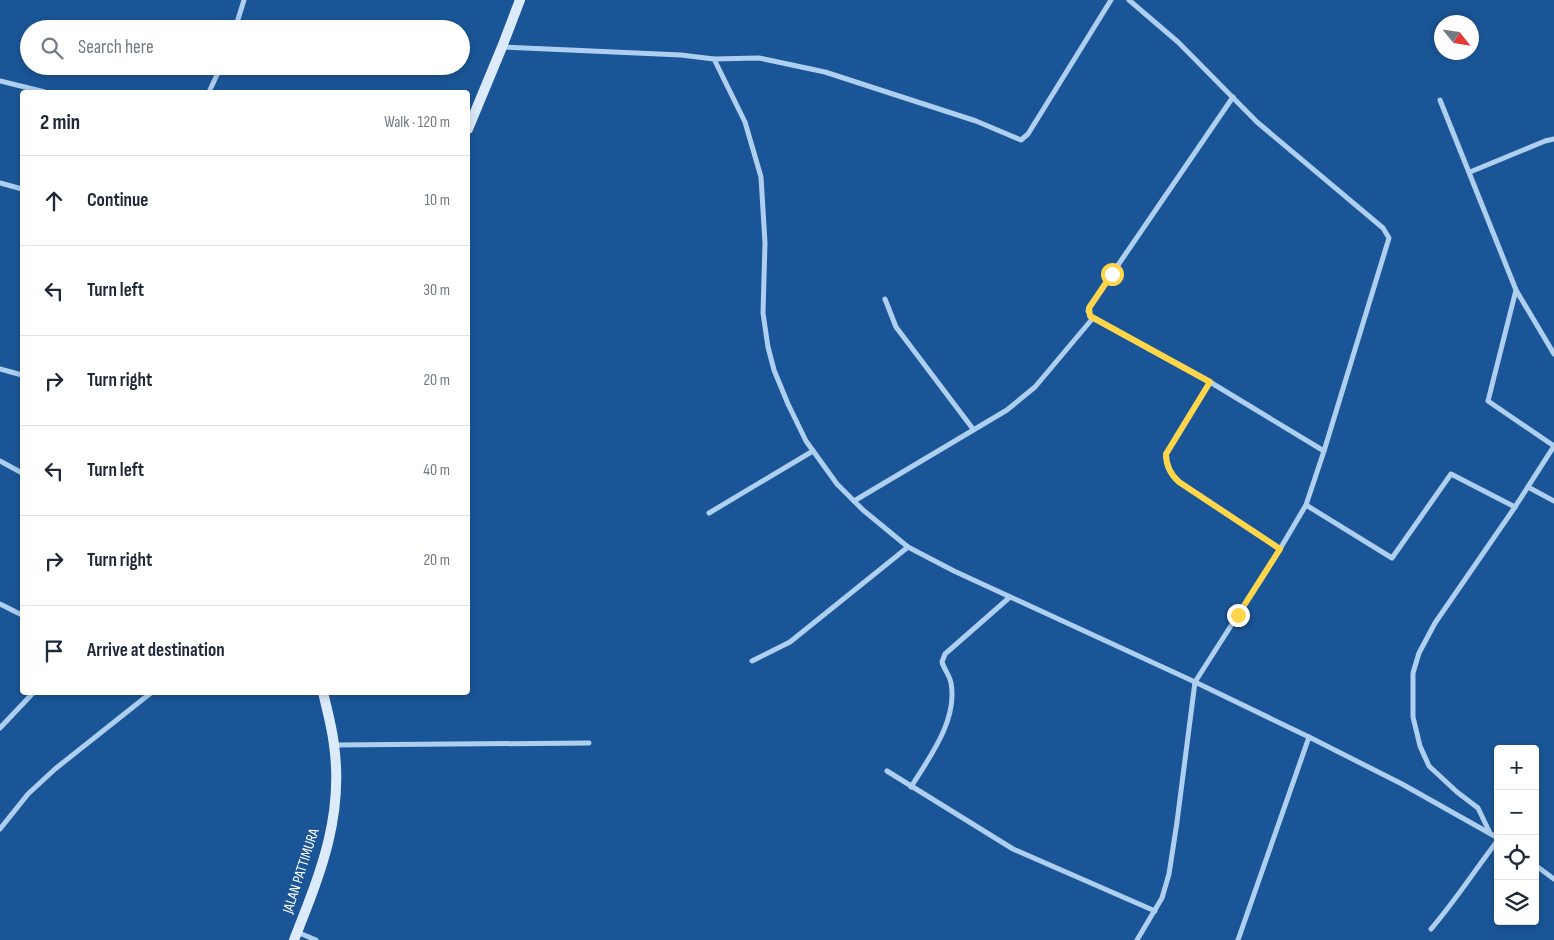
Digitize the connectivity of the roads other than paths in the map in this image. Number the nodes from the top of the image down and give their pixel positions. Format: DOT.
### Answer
graph roads {
  1 [pos="244,0"];
  2 [pos="520,0"];
  3 [pos="1111,0"];
  4 [pos="1129,0"];
  5 [pos="238,20"];
  6 [pos="502,48"];
  7 [pos="714,59"];
  8 [pos="217,75"];
  9 [pos="0,82"];
  10 [pos="36,90"];
  11 [pos="211,90"];
  12 [pos="1233,97"];
  13 [pos="1440,100"];
  14 [pos="470,124"];
  15 [pos="1554,139"];
  16 [pos="1470,172"];
  17 [pos="0,183"];
  18 [pos="20,188"];
  19 [pos="1516,290"];
  20 [pos="885,299"];
  21 [pos="1093,318"];
  22 [pos="1554,354"];
  23 [pos="0,369"];
  24 [pos="20,374"];
  25 [pos="1210,382"];
  26 [pos="973,429"];
  27 [pos="1554,446"];
  28 [pos="1324,451"];
  29 [pos="813,452"];
  30 [pos="0,461"];
  31 [pos="20,472"];
  32 [pos="1528,487"];
  33 [pos="854,501"];
  34 [pos="1554,501"];
  35 [pos="1306,505"];
  36 [pos="1515,507"];
  37 [pos="709,513"];
  38 [pos="908,547"];
  39 [pos="1280,549"];
  40 [pos="1010,597"];
  41 [pos="0,604"];
  42 [pos="20,614"];
  43 [pos="752,662"];
  44 [pos="1195,682"];
  45 [pos="31,695"];
  46 [pos="148,695"];
  47 [pos="324,695"];
  48 [pos="0,728"];
  49 [pos="1308,737"];
  50 [pos="589,743"];
  51 [pos="334,745"];
  52 [pos="886,771"];
  53 [pos="911,787"];
  54 [pos="0,829"];
  55 [pos="1490,832"];
  56 [pos="1494,836"];
  57 [pos="1494,844"];
  58 [pos="1539,868"];
  59 [pos="1554,879"];
  60 [pos="1155,911"];
  61 [pos="1431,929"];
  62 [pos="295,936"];
  63 [pos="316,940"];
  64 [pos="1137,940"];
  65 [pos="1238,940"];
  1 -- 5 [label="street"];
  2 -- 6 [label="street"];
  3 -- 7 [label="street"];
  4 -- 12 [label="street"];
  6 -- 7 [label="street"];
  6 -- 14 [label="street"];
  7 -- 29 [label="street"];
  8 -- 11 [label="street"];
  9 -- 10 [label="street"];
  12 -- 21 [label="street"];
  12 -- 28 [label="street"];
  13 -- 16 [label="street"];
  15 -- 16 [label="street"];
  16 -- 19 [label="street"];
  17 -- 18 [label="street"];
  19 -- 22 [label="street"];
  19 -- 27 [label="street"];
  20 -- 26 [label="street"];
  21 -- 25 [label="street"];
  21 -- 26 [label="street"];
  23 -- 24 [label="street"];
  25 -- 28 [label="street"];
  25 -- 39 [label="street"];
  26 -- 33 [label="street"];
  27 -- 32 [label="street"];
  28 -- 35 [label="street"];
  29 -- 33 [label="street"];
  29 -- 37 [label="street"];
  30 -- 31 [label="street"];
  32 -- 34 [label="street"];
  32 -- 36 [label="street"];
  33 -- 38 [label="street"];
  35 -- 36 [label="street"];
  35 -- 39 [label="street"];
  36 -- 55 [label="street"];
  38 -- 40 [label="street"];
  38 -- 43 [label="street"];
  39 -- 44 [label="street"];
  40 -- 44 [label="street"];
  40 -- 53 [label="street"];
  41 -- 42 [label="street"];
  44 -- 49 [label="street"];
  44 -- 60 [label="street"];
  45 -- 48 [label="street"];
  46 -- 54 [label="street"];
  47 -- 51 [label="street, JALAN PATTIMURA"];
  49 -- 55 [label="street"];
  49 -- 65 [label="street"];
  50 -- 51 [label="street"];
  51 -- 62 [label="street, JALAN PATTIMURA"];
  52 -- 53 [label="street"];
  53 -- 60 [label="street"];
  55 -- 56 [label="street"];
  57 -- 61 [label="street"];
  58 -- 59 [label="street"];
  60 -- 64 [label="street"];
  62 -- 63 [label="street"];
}
